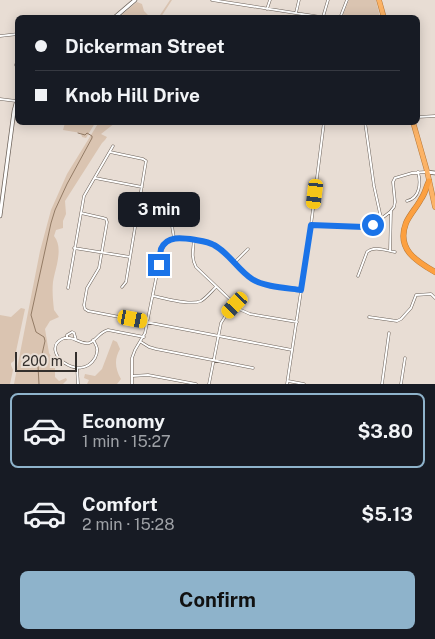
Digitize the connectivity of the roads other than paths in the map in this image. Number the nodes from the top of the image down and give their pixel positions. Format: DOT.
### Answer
graph roads {
  1 [pos="135,0"];
  2 [pos="212,0"];
  3 [pos="270,0"];
  4 [pos="299,0"];
  5 [pos="328,0"];
  6 [pos="347,0"];
  7 [pos="379,0"];
  8 [pos="268,9"];
  9 [pos="296,13"];
  10 [pos="118,15"];
  11 [pos="310,15"];
  12 [pos="325,15"];
  13 [pos="341,15"];
  14 [pos="383,15"];
  15 [pos="0,32"];
  16 [pos="15,34"];
  17 [pos="1,36"];
  18 [pos="0,99"];
  19 [pos="15,101"];
  20 [pos="15,108"];
  21 [pos="435,116"];
  22 [pos="420,117"];
  23 [pos="324,125"];
  24 [pos="365,125"];
  25 [pos="414,125"];
  26 [pos="113,146"];
  27 [pos="110,152"];
  28 [pos="418,172"];
  29 [pos="428,172"];
  30 [pos="435,173"];
  31 [pos="95,178"];
  32 [pos="430,182"];
  33 [pos="142,187"];
  34 [pos="407,201"];
  35 [pos="435,207"];
  36 [pos="390,211"];
  37 [pos="81,213"];
  38 [pos="0,216"];
  39 [pos="381,218"];
  40 [pos="311,225"];
  41 [pos="172,226"];
  42 [pos="174,238"];
  43 [pos="194,240"];
  44 [pos="74,248"];
  45 [pos="248,249"];
  46 [pos="390,251"];
  47 [pos="102,252"];
  48 [pos="396,252"];
  49 [pos="130,257"];
  50 [pos="235,262"];
  51 [pos="435,272"];
  52 [pos="358,276"];
  53 [pos="122,287"];
  54 [pos="68,288"];
  55 [pos="216,288"];
  56 [pos="301,290"];
  57 [pos="153,296"];
  58 [pos="435,298"];
  59 [pos="235,305"];
  60 [pos="369,317"];
  61 [pos="148,322"];
  62 [pos="296,322"];
  63 [pos="389,333"];
  64 [pos="219,336"];
  65 [pos="144,337"];
  66 [pos="67,338"];
  67 [pos="76,340"];
  68 [pos="93,340"];
  69 [pos="141,341"];
  70 [pos="292,350"];
  71 [pos="405,358"];
  72 [pos="214,361"];
  73 [pos="78,368"];
  74 [pos="253,368"];
  75 [pos="132,376"];
  76 [pos="287,382"];
  77 [pos="78,384"];
  78 [pos="132,384"];
  79 [pos="196,384"];
  80 [pos="209,384"];
  81 [pos="304,384"];
  82 [pos="382,384"];
  83 [pos="401,384"];
  1 -- 10 [label="main road"];
  2 -- 8 [label="street"];
  3 -- 8 [label="street"];
  4 -- 9 [label="street"];
  5 -- 12 [label="street"];
  6 -- 13 [label="street"];
  7 -- 14 [label="highway"];
  8 -- 9 [label="street"];
  9 -- 11 [label="street"];
  15 -- 17 [label="street"];
  16 -- 17 [label="street"];
  18 -- 19 [label="street"];
  20 -- 38 [label="main road"];
  21 -- 22 [label="street"];
  23 -- 40 [label="street"];
  24 -- 39 [label="street"];
  25 -- 29 [label="highway"];
  26 -- 27 [label="street"];
  27 -- 31 [label="street"];
  27 -- 33 [label="street"];
  28 -- 29 [label="street"];
  28 -- 34 [label="street"];
  28 -- 36 [label="street"];
  29 -- 30 [label="main road"];
  29 -- 32 [label="highway"];
  31 -- 33 [label="street"];
  31 -- 37 [label="street"];
  32 -- 35 [label="highway"];
  32 -- 51 [label="highway"];
  33 -- 49 [label="street"];
  36 -- 39 [label="street"];
  36 -- 46 [label="street"];
  37 -- 44 [label="street"];
  37 -- 47 [label="street"];
  39 -- 40 [label="street"];
  40 -- 56 [label="street"];
  41 -- 42 [label="street"];
  42 -- 43 [label="street"];
  42 -- 57 [label="street"];
  43 -- 50 [label="street"];
  43 -- 55 [label="street"];
  44 -- 47 [label="street"];
  44 -- 54 [label="street"];
  45 -- 50 [label="street"];
  46 -- 48 [label="street"];
  46 -- 52 [label="street"];
  47 -- 49 [label="street"];
  47 -- 61 [label="street"];
  49 -- 53 [label="street"];
  50 -- 56 [label="street"];
  55 -- 57 [label="street"];
  55 -- 59 [label="street"];
  56 -- 62 [label="street"];
  57 -- 61 [label="street"];
  58 -- 60 [label="street"];
  59 -- 62 [label="street"];
  59 -- 64 [label="street"];
  61 -- 64 [label="street"];
  61 -- 65 [label="street"];
  62 -- 70 [label="street"];
  63 -- 82 [label="street"];
  64 -- 70 [label="street"];
  64 -- 72 [label="street"];
  65 -- 68 [label="street"];
  65 -- 69 [label="street"];
  66 -- 67 [label="street"];
  66 -- 67 [label="street"];
  66 -- 73 [label="street"];
  67 -- 68 [label="street"];
  68 -- 73 [label="street"];
  69 -- 72 [label="street"];
  69 -- 75 [label="street"];
  70 -- 76 [label="street"];
  71 -- 83 [label="street"];
  72 -- 74 [label="street"];
  72 -- 80 [label="street"];
  73 -- 77 [label="street"];
  75 -- 78 [label="street"];
  75 -- 79 [label="street"];
  76 -- 81 [label="street"];
}
